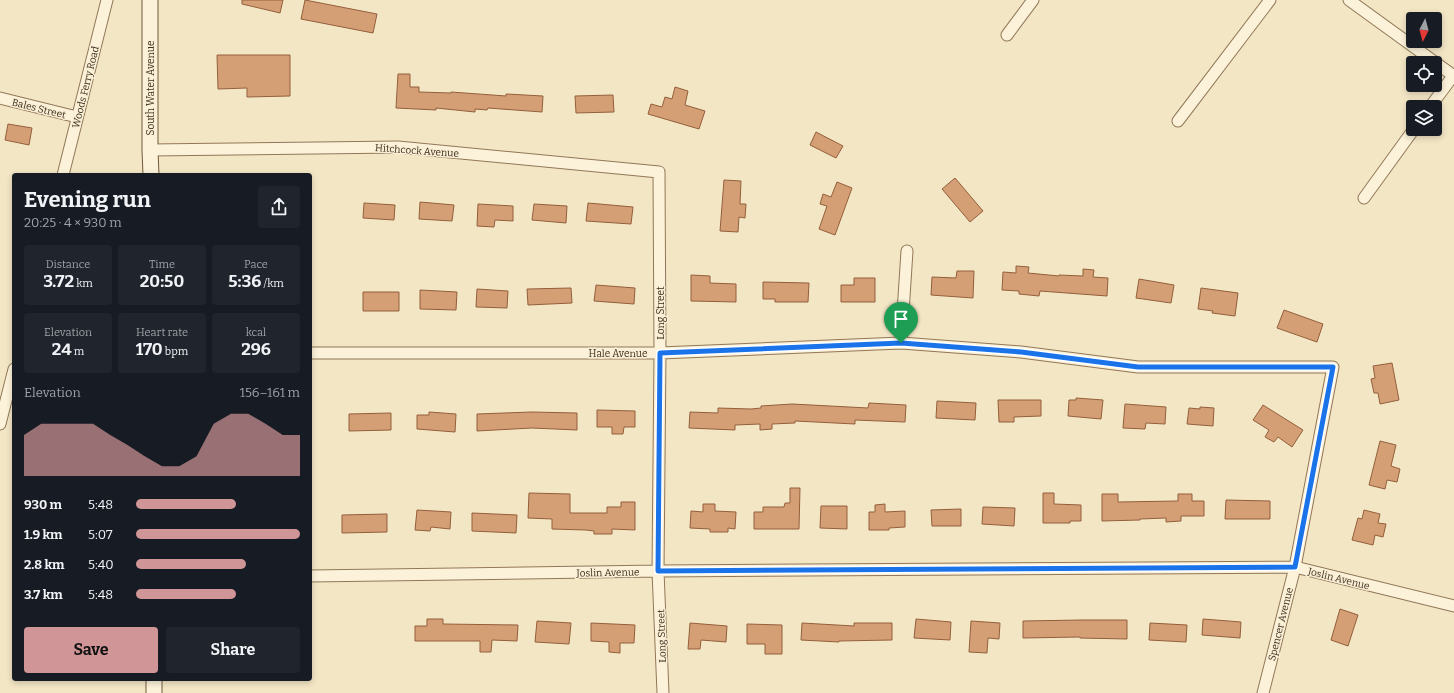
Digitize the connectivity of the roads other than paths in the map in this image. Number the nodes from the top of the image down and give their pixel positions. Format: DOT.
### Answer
graph roads {
  1 [pos="107,0"];
  2 [pos="150,0"];
  3 [pos="1034,0"];
  4 [pos="1270,0"];
  5 [pos="1349,0"];
  6 [pos="1006,35"];
  7 [pos="1454,76"];
  8 [pos="0,98"];
  9 [pos="1435,100"];
  10 [pos="78,117"];
  11 [pos="1178,121"];
  12 [pos="1409,136"];
  13 [pos="150,150"];
  14 [pos="659,172"];
  15 [pos="64,173"];
  16 [pos="151,173"];
  17 [pos="1364,198"];
  18 [pos="907,251"];
  19 [pos="901,343"];
  20 [pos="312,353"];
  21 [pos="660,353"];
  22 [pos="1333,367"];
  23 [pos="12,377"];
  24 [pos="0,424"];
  25 [pos="1295,567"];
  26 [pos="658,571"];
  27 [pos="312,576"];
  28 [pos="1454,606"];
  29 [pos="154,681"];
  30 [pos="154,693"];
  31 [pos="663,693"];
  32 [pos="1263,693"];
  1 -- 10 [label="street, Woods Ferry Road"];
  2 -- 13 [label="main road, South Water Avenue"];
  3 -- 6 [label="street"];
  4 -- 11 [label="street"];
  5 -- 7 [label="street"];
  7 -- 9 [label="street"];
  8 -- 10 [label="street, Bales Street"];
  10 -- 15 [label="street, Woods Ferry Road"];
  12 -- 17 [label="street"];
  13 -- 14 [label="street, Hitchcock Avenue"];
  13 -- 16 [label="main road, South Water Avenue"];
  14 -- 21 [label="street, Long Street"];
  18 -- 19 [label="street"];
  19 -- 21 [label="street, Hale Avenue"];
  19 -- 22 [label="street, Hale Avenue"];
  20 -- 21 [label="street, Hale Avenue"];
  21 -- 26 [label="street, Long Street"];
  22 -- 25 [label="street, Spencer Avenue"];
  23 -- 24 [label="street"];
  25 -- 26 [label="street, Joslin Avenue"];
  25 -- 28 [label="street, Joslin Avenue"];
  25 -- 32 [label="street, Spencer Avenue"];
  26 -- 27 [label="street, Joslin Avenue"];
  26 -- 31 [label="street, Long Street"];
  29 -- 30 [label="main road"];
}
